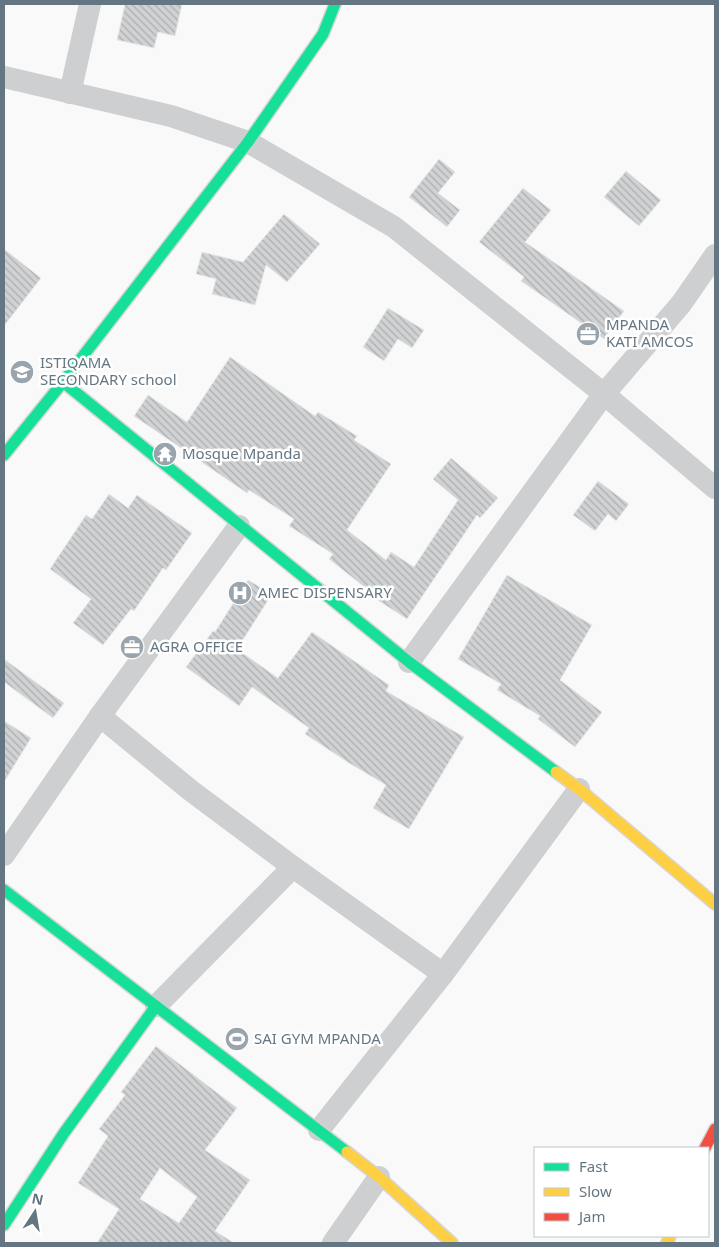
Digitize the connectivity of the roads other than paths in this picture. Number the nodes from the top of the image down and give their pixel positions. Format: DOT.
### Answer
graph roads {
  1 [pos="90,4"];
  2 [pos="334,4"];
  3 [pos="4,77"];
  4 [pos="70,93"];
  5 [pos="248,142"];
  6 [pos="715,255"];
  7 [pos="63,382"];
  8 [pos="604,394"];
  9 [pos="4,455"];
  10 [pos="715,488"];
  11 [pos="239,526"];
  12 [pos="409,662"];
  13 [pos="100,716"];
  14 [pos="579,789"];
  15 [pos="4,855"];
  16 [pos="293,867"];
  17 [pos="4,890"];
  18 [pos="715,904"];
  19 [pos="443,974"];
  20 [pos="156,1006"];
  21 [pos="319,1130"];
  22 [pos="715,1130"];
  23 [pos="706,1147"];
  24 [pos="378,1178"];
  25 [pos="4,1225"];
  26 [pos="333,1243"];
  27 [pos="452,1243"];
  1 -- 4 [label="street"];
  2 -- 5 [label="street"];
  3 -- 4 [label="street"];
  4 -- 5 [label="street"];
  5 -- 7 [label="street"];
  5 -- 8 [label="street"];
  6 -- 8 [label="street"];
  7 -- 9 [label="street"];
  7 -- 11 [label="street"];
  8 -- 10 [label="street"];
  8 -- 12 [label="street"];
  11 -- 12 [label="street"];
  11 -- 13 [label="street"];
  12 -- 14 [label="street"];
  13 -- 15 [label="street"];
  13 -- 16 [label="street"];
  14 -- 18 [label="street"];
  14 -- 19 [label="street"];
  16 -- 19 [label="street"];
  16 -- 20 [label="street"];
  17 -- 20 [label="street"];
  19 -- 21 [label="street"];
  20 -- 21 [label="street"];
  20 -- 25 [label="street"];
  21 -- 24 [label="street"];
  22 -- 23 [label="street"];
  24 -- 26 [label="street"];
  24 -- 27 [label="street"];
}
